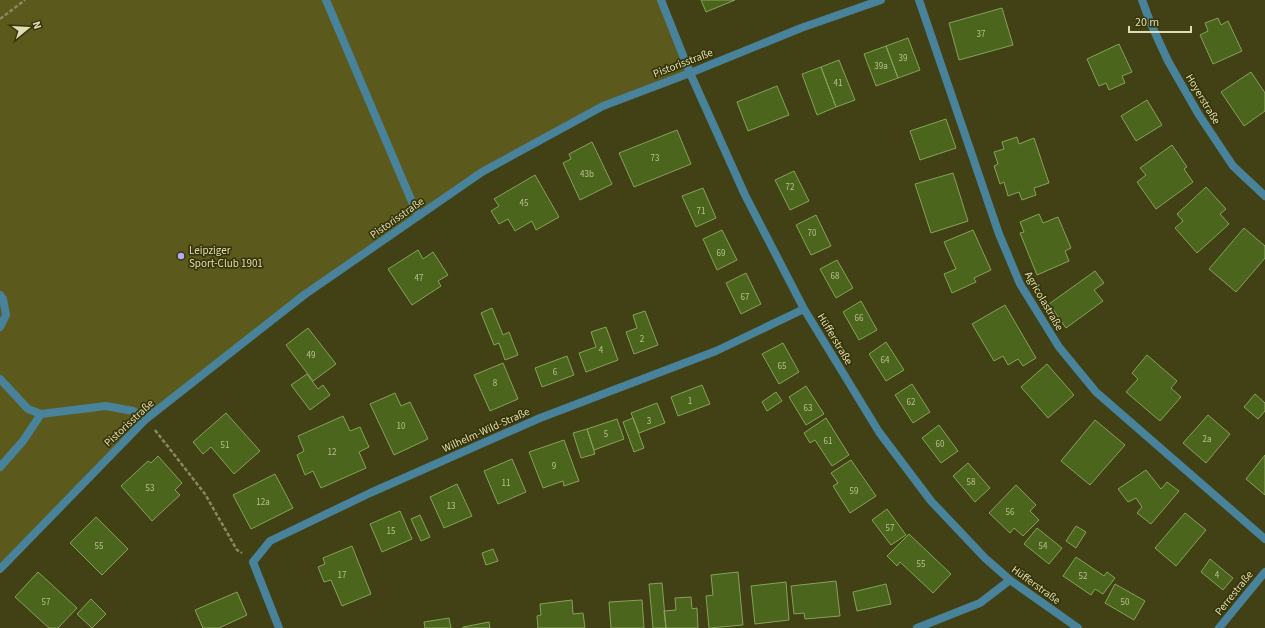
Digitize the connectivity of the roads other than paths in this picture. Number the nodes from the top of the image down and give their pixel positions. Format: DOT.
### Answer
graph roads {
  1 [pos="326,0"];
  2 [pos="661,0"];
  3 [pos="881,0"];
  4 [pos="919,0"];
  5 [pos="1142,0"];
  6 [pos="690,73"];
  7 [pos="1265,196"];
  8 [pos="418,216"];
  9 [pos="0,295"];
  10 [pos="804,309"];
  11 [pos="0,327"];
  12 [pos="0,379"];
  13 [pos="40,414"];
  14 [pos="146,419"];
  15 [pos="0,467"];
  16 [pos="1265,539"];
  17 [pos="0,569"];
  18 [pos="1265,572"];
  19 [pos="1010,580"];
  20 [pos="280,628"];
  21 [pos="917,628"];
  22 [pos="1078,628"];
  23 [pos="1219,628"];
  1 -- 8 [label="street"];
  2 -- 6 [label="street, Hüfferstraße"];
  3 -- 6 [label="street, Pistorisstraße"];
  4 -- 16 [label="street, Agricolastraße"];
  5 -- 7 [label="street, Hoyerstraße"];
  6 -- 8 [label="street, Pistorisstraße"];
  6 -- 10 [label="street, Hüfferstraße"];
  8 -- 14 [label="street, Pistorisstraße"];
  9 -- 11 [label="street"];
  10 -- 19 [label="street, Hüfferstraße"];
  10 -- 20 [label="street, Wilhelm-Wild-Straße"];
  12 -- 13 [label="street"];
  13 -- 14 [label="street"];
  13 -- 15 [label="street"];
  14 -- 17 [label="street, Pistorisstraße"];
  18 -- 23 [label="street, Perrestraße"];
  19 -- 21 [label="street"];
  19 -- 22 [label="street, Hüfferstraße"];
}
